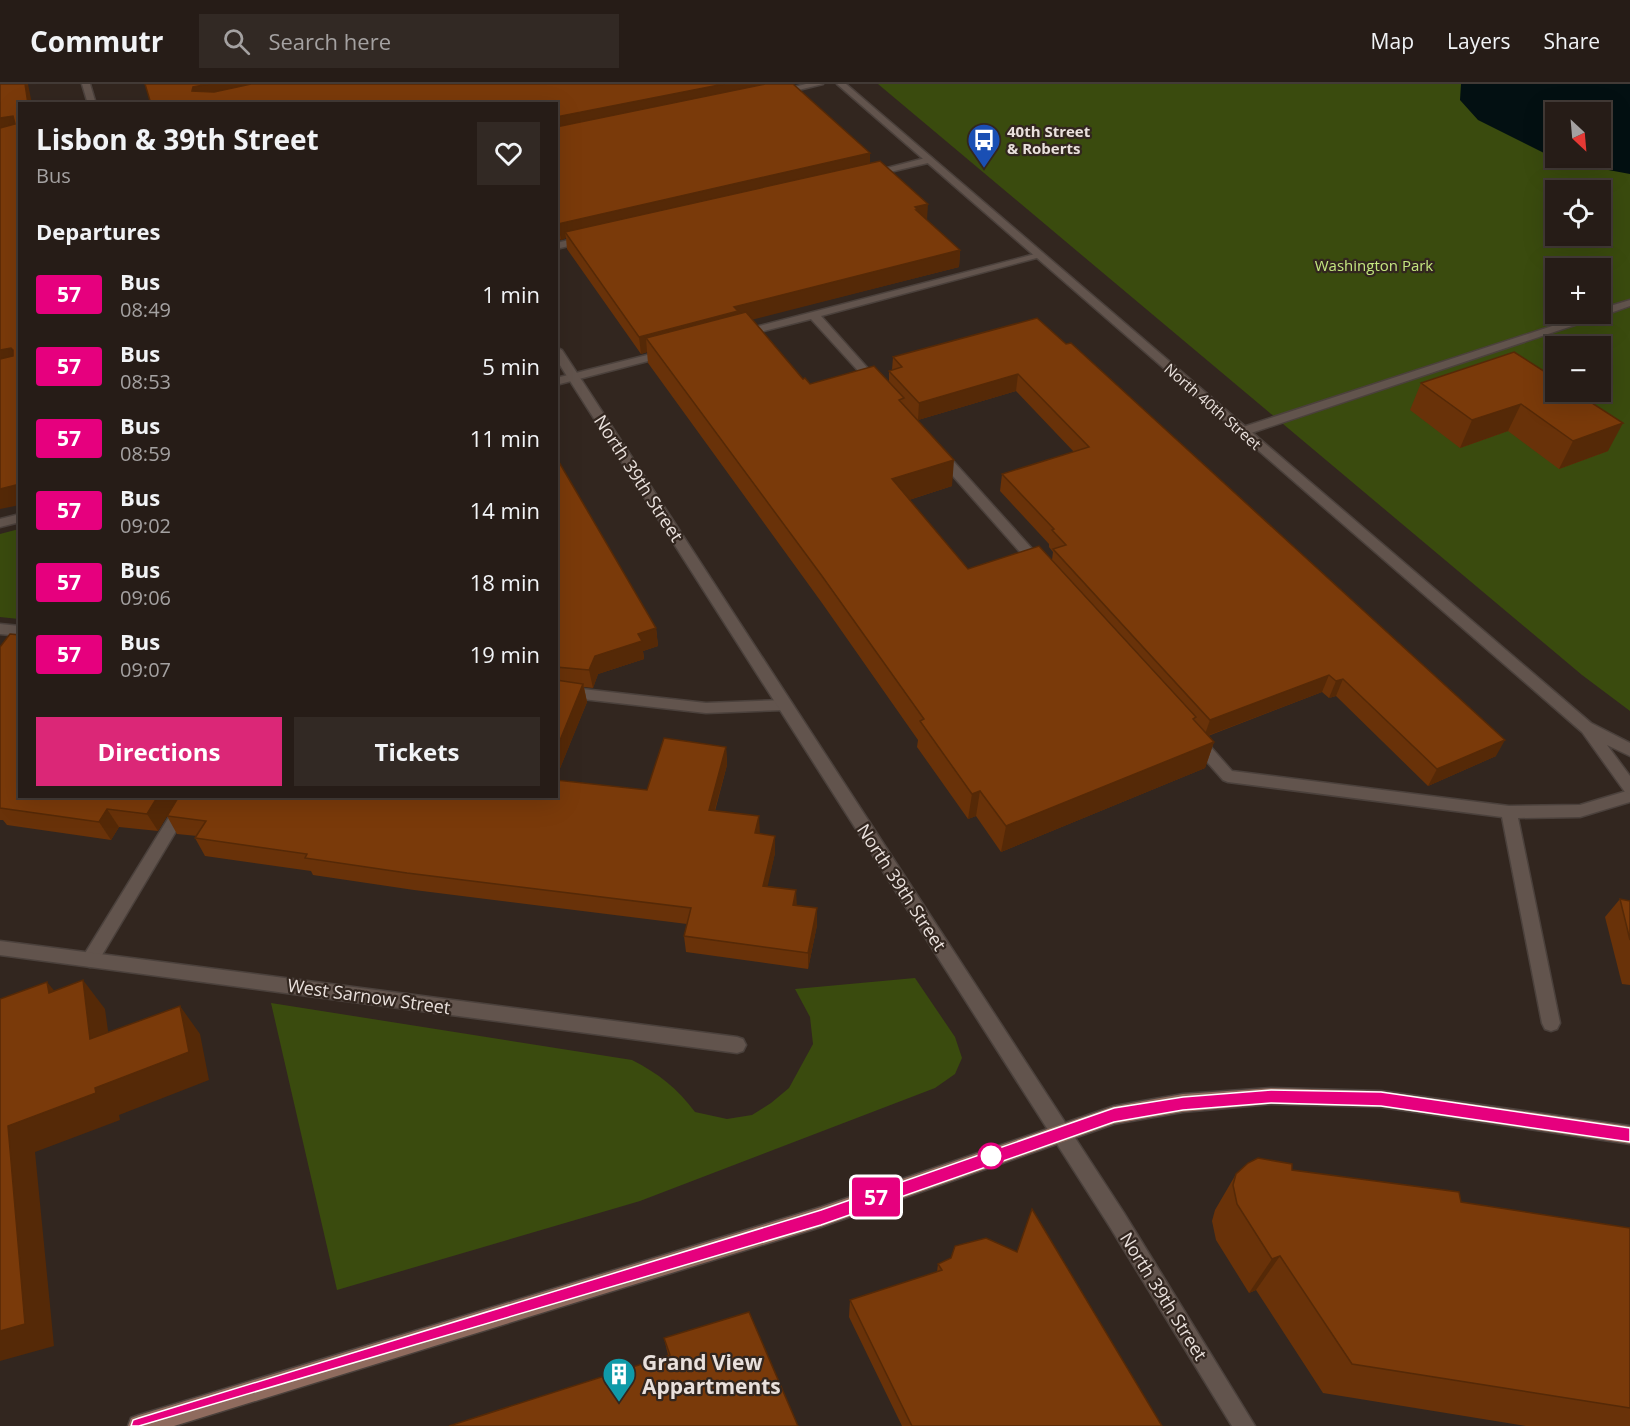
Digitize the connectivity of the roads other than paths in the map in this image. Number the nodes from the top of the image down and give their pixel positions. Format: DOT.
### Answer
graph roads {
  1 [pos="87,84"];
  2 [pos="819,84"];
  3 [pos="841,84"];
  4 [pos="765,95"];
  5 [pos="92,102"];
  6 [pos="929,160"];
  7 [pos="856,177"];
  8 [pos="603,236"];
  9 [pos="558,246"];
  10 [pos="1039,256"];
  11 [pos="1630,303"];
  12 [pos="1611,309"];
  13 [pos="814,315"];
  14 [pos="1566,324"];
  15 [pos="725,338"];
  16 [pos="680,350"];
  17 [pos="558,353"];
  18 [pos="573,378"];
  19 [pos="558,382"];
  20 [pos="886,395"];
  21 [pos="1244,431"];
  22 [pos="934,448"];
  23 [pos="18,518"];
  24 [pos="0,523"];
  25 [pos="1045,572"];
  26 [pos="0,629"];
  27 [pos="18,632"];
  28 [pos="558,691"];
  29 [pos="785,705"];
  30 [pos="1586,727"];
  31 [pos="1188,732"];
  32 [pos="1630,750"];
  33 [pos="1630,788"];
  34 [pos="1630,796"];
  35 [pos="189,798"];
  36 [pos="1509,812"];
  37 [pos="0,948"];
  38 [pos="90,960"];
  39 [pos="1551,1023"];
  40 [pos="737,1045"];
  41 [pos="1060,1132"];
  42 [pos="1630,1135"];
  43 [pos="139,1426"];
  44 [pos="1244,1426"];
  1 -- 5 [label="street"];
  2 -- 4 [label="street"];
  3 -- 6 [label="street, North 40th Street"];
  6 -- 7 [label="street"];
  6 -- 10 [label="street, North 40th Street"];
  8 -- 9 [label="street"];
  10 -- 13 [label="street"];
  10 -- 21 [label="street, North 40th Street"];
  11 -- 12 [label="street"];
  13 -- 15 [label="street"];
  13 -- 20 [label="street"];
  14 -- 21 [label="street"];
  16 -- 18 [label="street"];
  17 -- 18 [label="street, North 39th Street"];
  18 -- 19 [label="street"];
  18 -- 29 [label="street, North 39th Street"];
  21 -- 30 [label="street, North 40th Street"];
  22 -- 25 [label="street"];
  23 -- 24 [label="street"];
  26 -- 27 [label="street"];
  28 -- 29 [label="street"];
  29 -- 41 [label="street, North 39th Street"];
  30 -- 32 [label="street, North 40th Street"];
  30 -- 33 [label="street, North 40th Street"];
  31 -- 36 [label="street"];
  34 -- 36 [label="street"];
  35 -- 38 [label="street"];
  36 -- 39 [label="street"];
  37 -- 38 [label="street, West Sarnow Street"];
  38 -- 40 [label="street, West Sarnow Street"];
  41 -- 42 [label="main road"];
  41 -- 43 [label="main road"];
  41 -- 44 [label="street, North 39th Street"];
}
